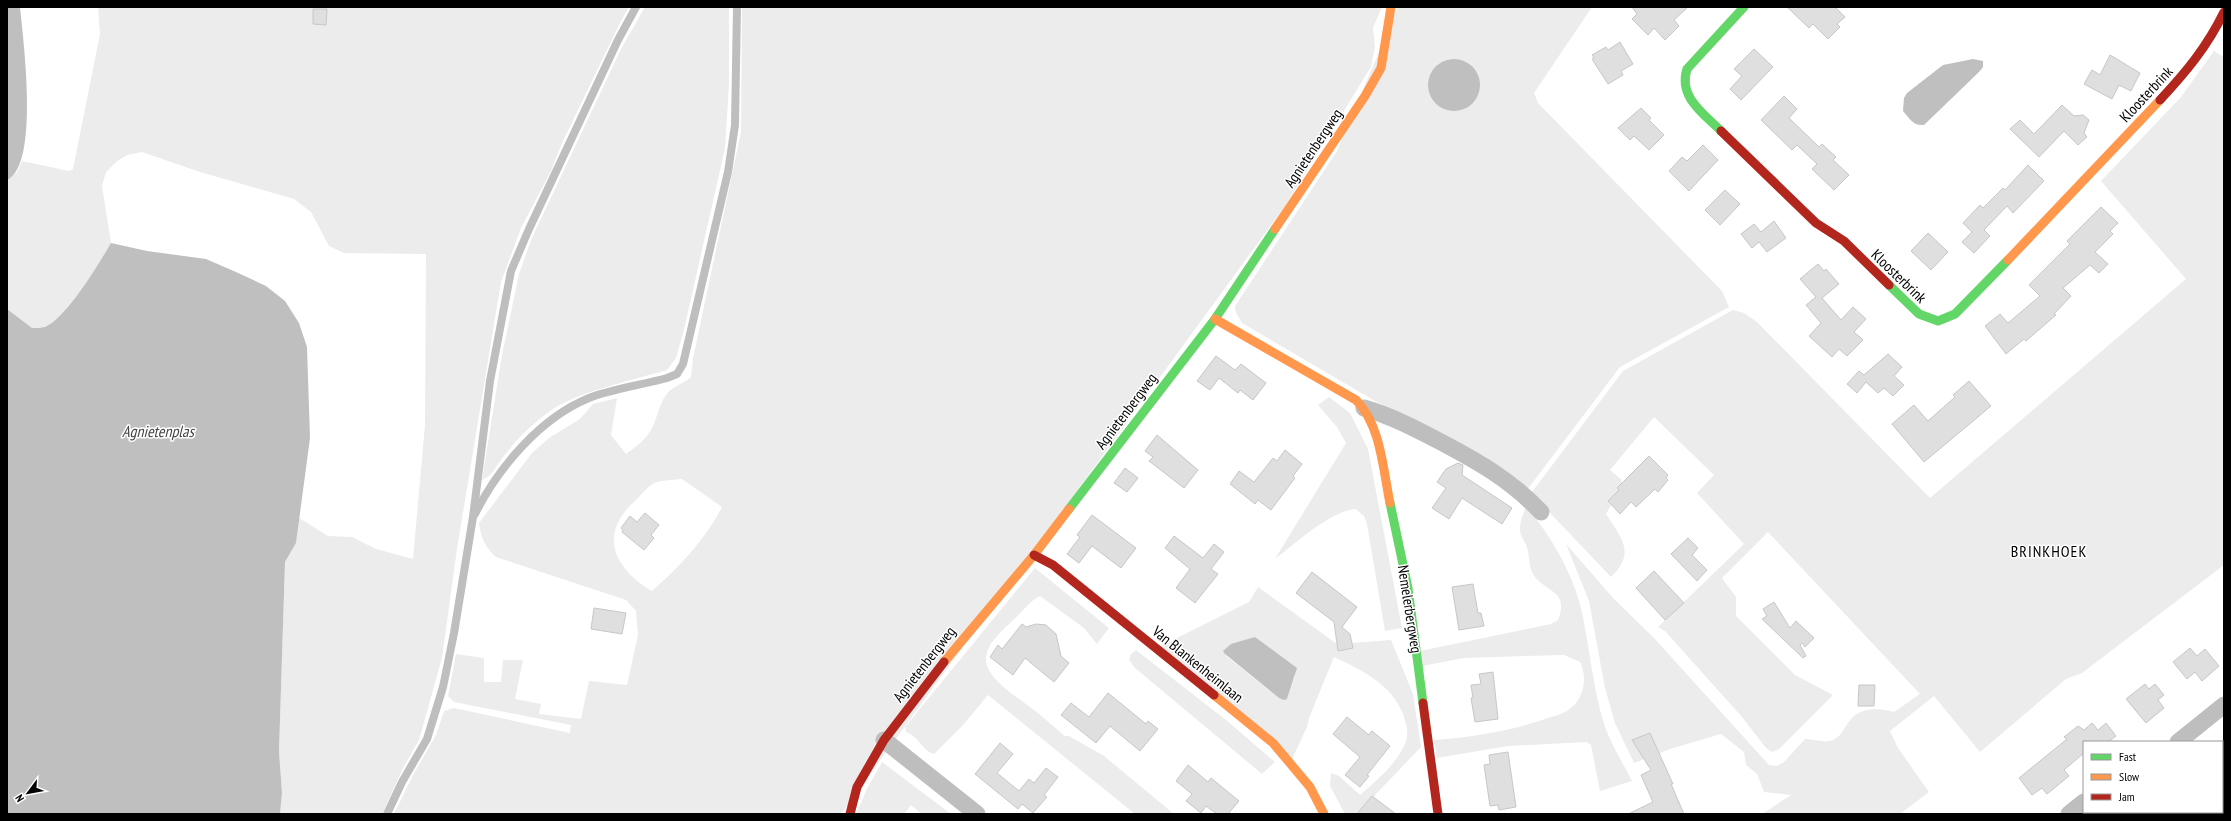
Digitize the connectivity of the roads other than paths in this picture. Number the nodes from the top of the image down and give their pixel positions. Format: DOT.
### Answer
graph roads {
  1 [pos="636,7"];
  2 [pos="737,7"];
  3 [pos="1391,7"];
  4 [pos="1744,7"];
  5 [pos="2224,12"];
  6 [pos="1215,319"];
  7 [pos="1364,408"];
  8 [pos="1541,512"];
  9 [pos="473,517"];
  10 [pos="1034,555"];
  11 [pos="2224,705"];
  12 [pos="884,740"];
  13 [pos="2179,741"];
  14 [pos="2083,803"];
  15 [pos="387,814"];
  16 [pos="850,814"];
  17 [pos="977,814"];
  18 [pos="1324,814"];
  19 [pos="1438,814"];
  20 [pos="2069,814"];
  1 -- 9 [label="lane"];
  2 -- 9 [label="lane"];
  3 -- 6 [label="street, Agnietenbergweg"];
  4 -- 5 [label="street, Kloosterbrink"];
  6 -- 7 [label="street, Nemelerbergweg"];
  6 -- 10 [label="street, Agnietenbergweg"];
  7 -- 8 [label="street, Nemelerbergweg"];
  7 -- 19 [label="street, Nemelerbergweg"];
  9 -- 15 [label="lane"];
  10 -- 12 [label="street, Agnietenbergweg"];
  10 -- 18 [label="street, Van Blankenheimlaan"];
  11 -- 13 [label="street"];
  12 -- 16 [label="street, Agnietenbergweg"];
  12 -- 17 [label="street"];
  14 -- 20 [label="street"];
}
